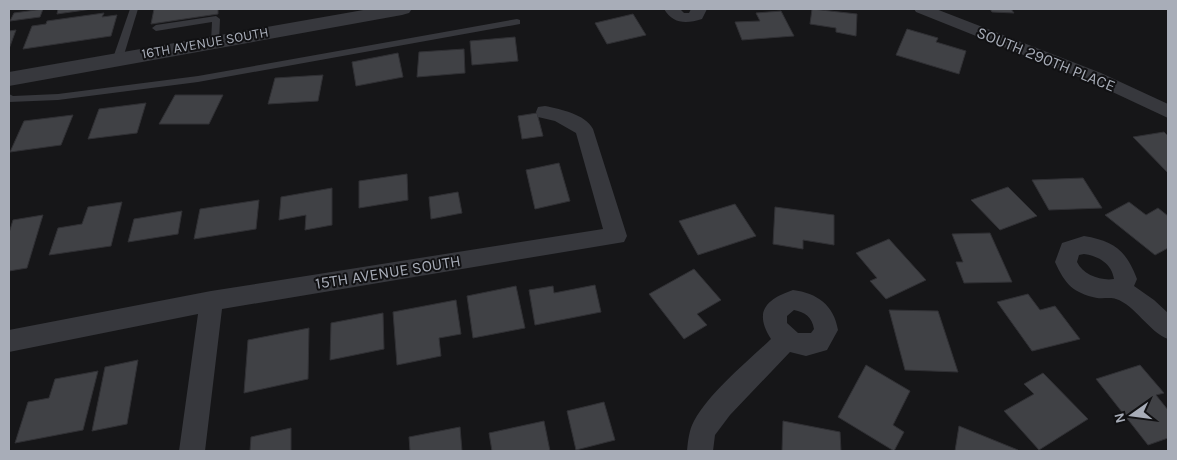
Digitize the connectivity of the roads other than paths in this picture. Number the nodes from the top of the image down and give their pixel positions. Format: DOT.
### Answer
graph roads {
  1 [pos="134,9"];
  2 [pos="402,9"];
  3 [pos="672,9"];
  4 [pos="699,9"];
  5 [pos="922,9"];
  6 [pos="363,12"];
  7 [pos="517,22"];
  8 [pos="156,28"];
  9 [pos="215,42"];
  10 [pos="118,58"];
  11 [pos="9,79"];
  12 [pos="9,97"];
  13 [pos="545,112"];
  14 [pos="1168,112"];
  15 [pos="1120,289"];
  16 [pos="211,301"];
  17 [pos="1168,328"];
  18 [pos="786,340"];
  19 [pos="9,341"];
  20 [pos="192,451"];
  21 [pos="700,451"];
  1 -- 10 [label="lane"];
  2 -- 6 [label="street, 16TH AVENUE SOUTH"];
  3 -- 4 [label="street"];
  5 -- 14 [label="street, SOUTH 290TH PLACE"];
  6 -- 9 [label="street, 16TH AVENUE SOUTH"];
  7 -- 12 [label="lane"];
  8 -- 9 [label="lane"];
  9 -- 10 [label="street, 16TH AVENUE SOUTH"];
  10 -- 11 [label="street, 16TH AVENUE SOUTH"];
  13 -- 16 [label="street, 15TH AVENUE SOUTH"];
  15 -- 17 [label="street"];
  16 -- 19 [label="street, 15TH AVENUE SOUTH"];
  16 -- 20 [label="street"];
  18 -- 21 [label="street"];
}
